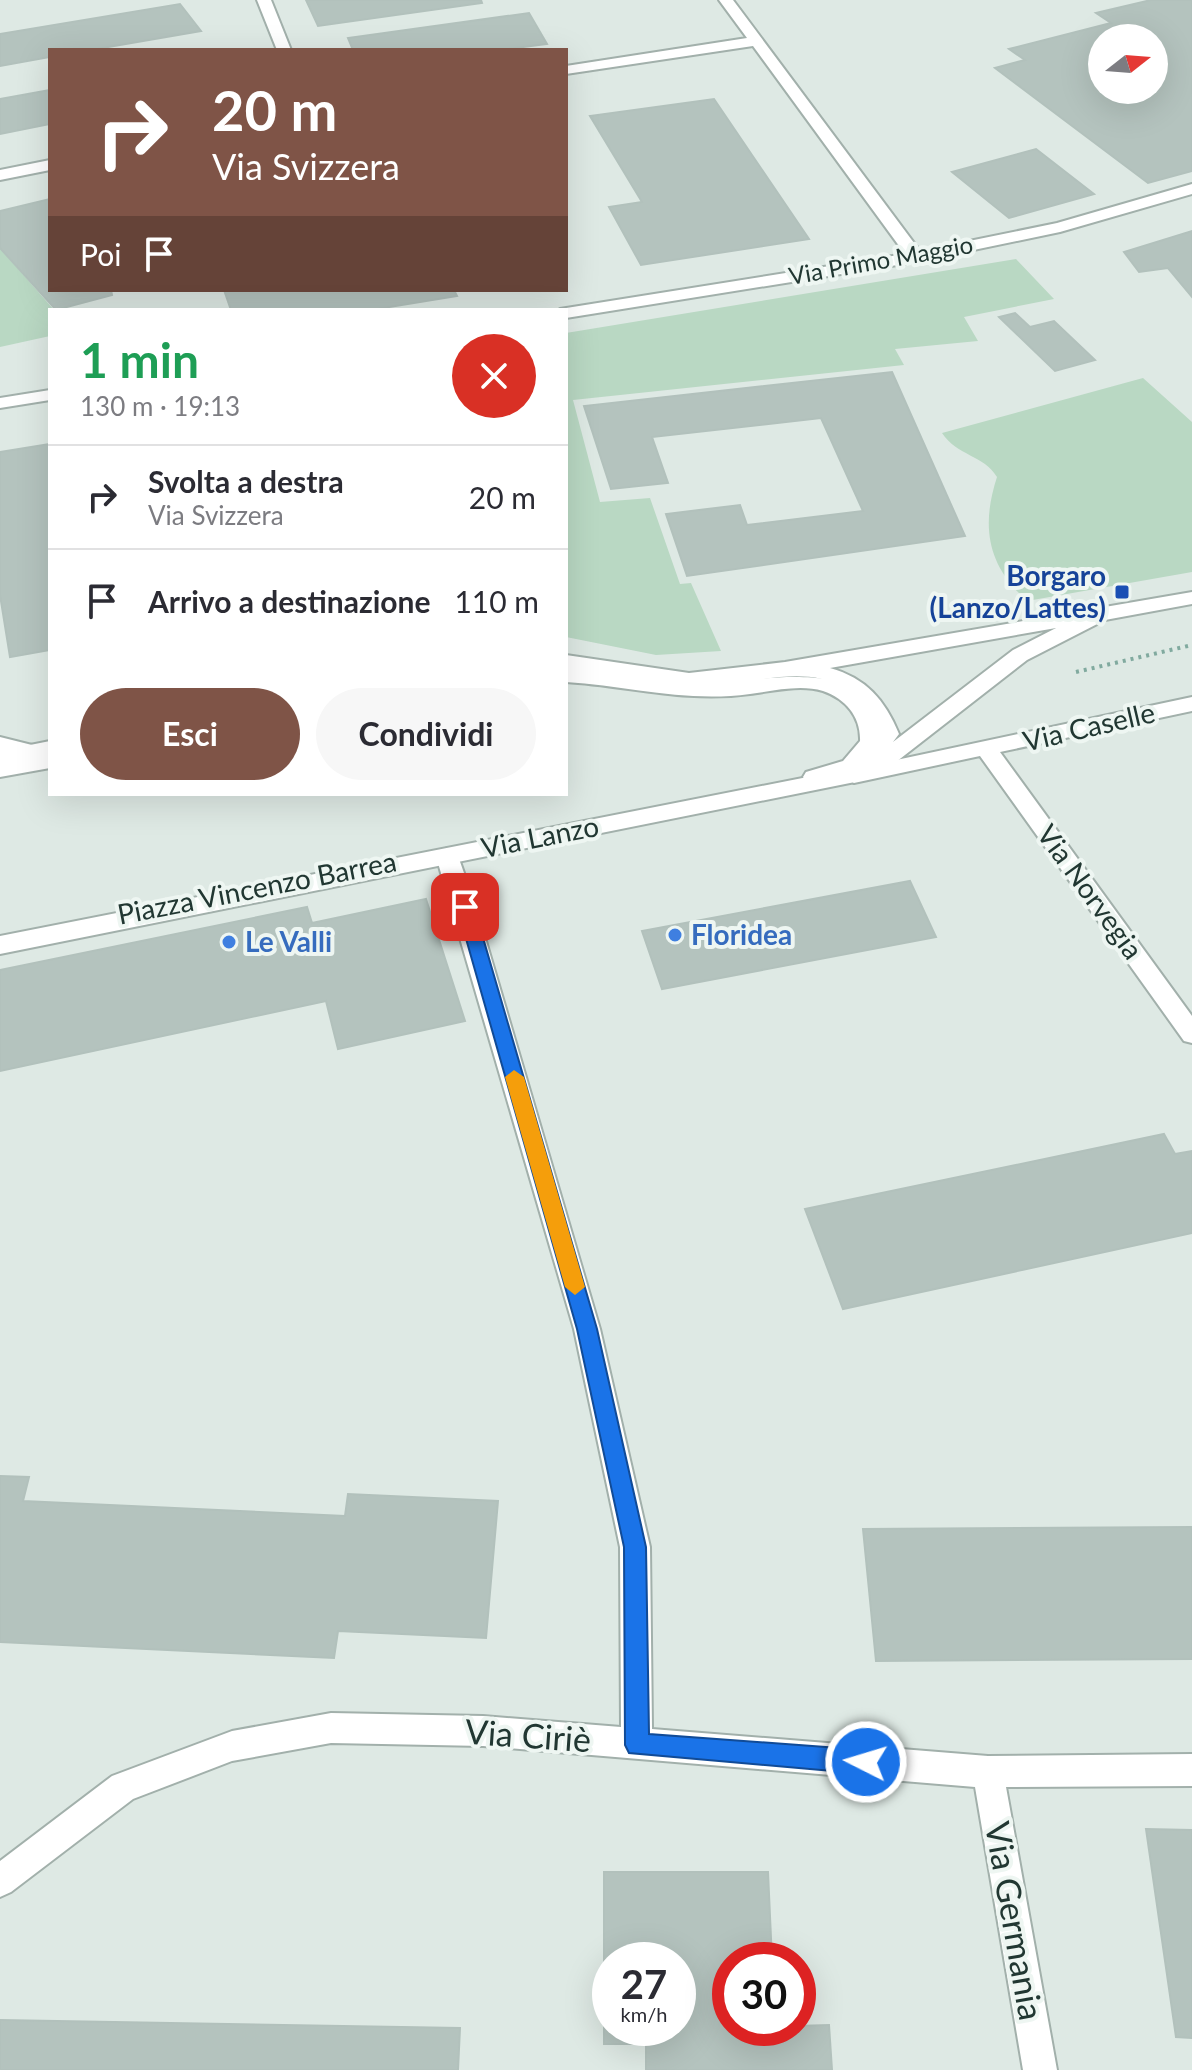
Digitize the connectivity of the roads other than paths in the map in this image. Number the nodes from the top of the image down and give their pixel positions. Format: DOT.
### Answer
graph roads {
  1 [pos="264,0"];
  2 [pos="726,0"];
  3 [pos="756,41"];
  4 [pos="283,48"];
  5 [pos="568,70"];
  6 [pos="48,165"];
  7 [pos="0,175"];
  8 [pos="1192,189"];
  9 [pos="916,257"];
  10 [pos="568,313"];
  11 [pos="48,395"];
  12 [pos="0,403"];
  13 [pos="1192,598"];
  14 [pos="1104,612"];
  15 [pos="568,662"];
  16 [pos="792,668"];
  17 [pos="568,675"];
  18 [pos="1192,704"];
  19 [pos="0,744"];
  20 [pos="987,750"];
  21 [pos="44,754"];
  22 [pos="0,758"];
  23 [pos="0,770"];
  24 [pos="847,777"];
  25 [pos="447,856"];
  26 [pos="0,942"];
  27 [pos="1192,1034"];
  28 [pos="637,1745"];
  29 [pos="1192,1770"];
  30 [pos="988,1772"];
  31 [pos="0,1881"];
  32 [pos="1040,2070"];
  1 -- 4 [label="street"];
  2 -- 3 [label="street"];
  3 -- 5 [label="street"];
  3 -- 9 [label="street"];
  6 -- 7 [label="street"];
  8 -- 9 [label="street, Via Primo Maggio"];
  9 -- 10 [label="street, Via Primo Maggio"];
  11 -- 12 [label="street"];
  13 -- 14 [label="street"];
  14 -- 16 [label="street"];
  14 -- 24 [label="street"];
  15 -- 16 [label="street"];
  16 -- 24 [label="street"];
  17 -- 26 [label="street, Piazza Vincenzo Barrea"];
  18 -- 20 [label="street, Via Caselle"];
  19 -- 21 [label="street"];
  20 -- 24 [label="street, Via Lanzo"];
  20 -- 27 [label="street, Via Norvegia"];
  21 -- 22 [label="street"];
  21 -- 23 [label="street"];
  24 -- 25 [label="street, Via Lanzo"];
  25 -- 26 [label="street, Via Lanzo"];
  25 -- 28 [label="street"];
  28 -- 30 [label="street, Via Ciriè"];
  28 -- 31 [label="street, Via Ciriè"];
  29 -- 30 [label="street, Via Ciriè"];
  30 -- 32 [label="street, Via Germania"];
}
